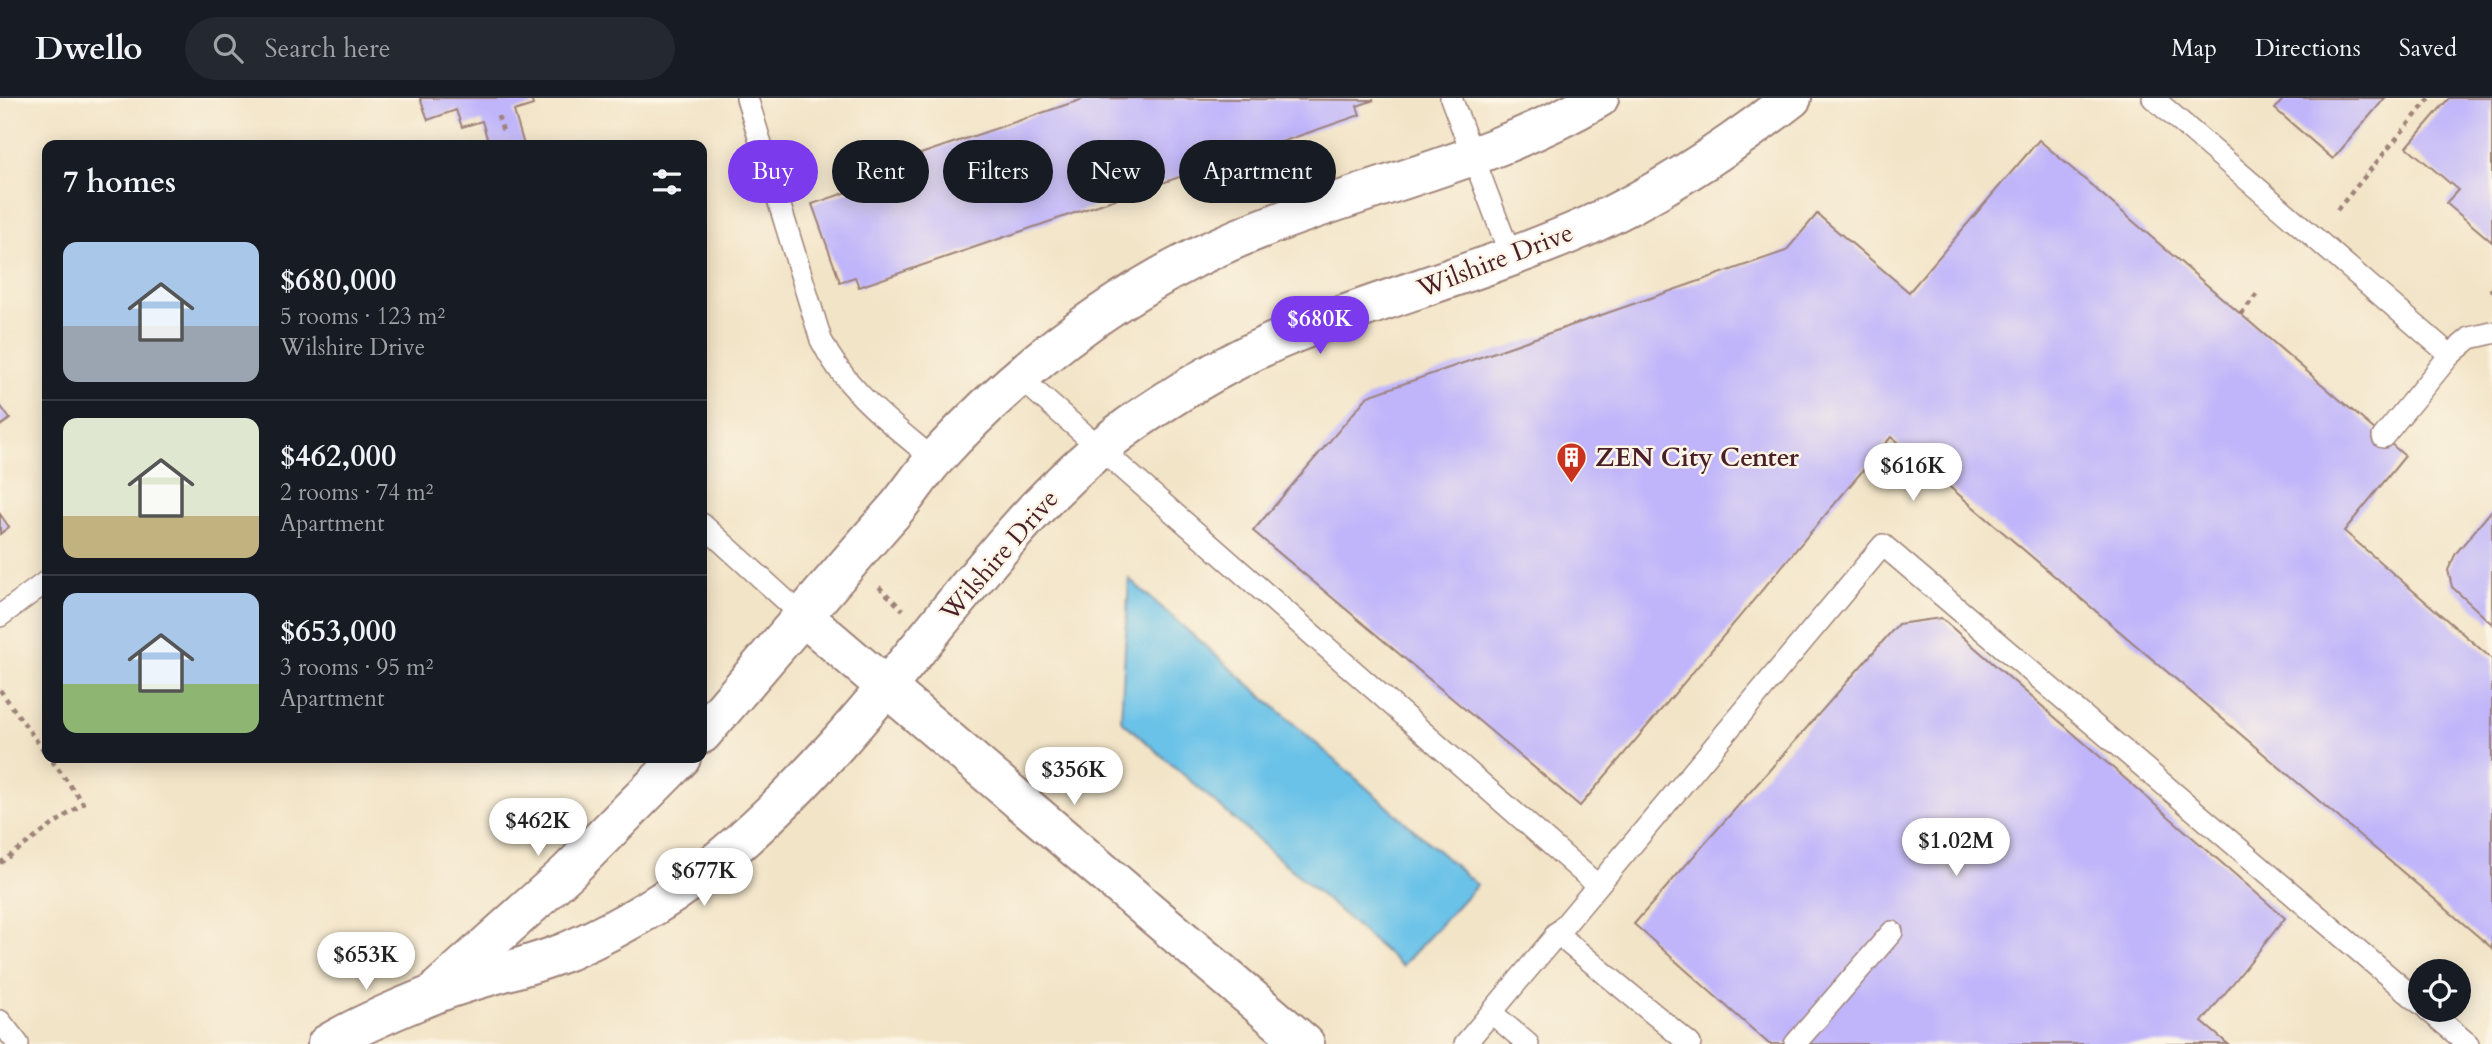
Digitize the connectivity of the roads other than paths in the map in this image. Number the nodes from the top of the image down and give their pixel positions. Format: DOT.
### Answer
graph roads {
  1 [pos="747,98"];
  2 [pos="1451,98"];
  3 [pos="1599,98"];
  4 [pos="1792,98"];
  5 [pos="2153,98"];
  6 [pos="1472,155"];
  7 [pos="1511,257"];
  8 [pos="2492,334"];
  9 [pos="2450,355"];
  10 [pos="1018,376"];
  11 [pos="2382,437"];
  12 [pos="1102,449"];
  13 [pos="934,460"];
  14 [pos="707,529"];
  15 [pos="42,585"];
  16 [pos="0,616"];
  17 [pos="803,617"];
  18 [pos="886,686"];
  19 [pos="707,728"];
  20 [pos="676,763"];
  21 [pos="1597,885"];
  22 [pos="1892,932"];
  23 [pos="1556,933"];
  24 [pos="2408,993"];
  25 [pos="433,994"];
  26 [pos="1493,1014"];
  27 [pos="0,1021"];
  28 [pos="2442,1022"];
  29 [pos="18,1044"];
  30 [pos="327,1044"];
  31 [pos="1305,1044"];
  32 [pos="1465,1044"];
  33 [pos="1528,1044"];
  34 [pos="1690,1044"];
  35 [pos="1796,1044"];
  36 [pos="2468,1044"];
  1 -- 13 [label="lane"];
  2 -- 6 [label="lane"];
  3 -- 6 [label="street"];
  4 -- 7 [label="street, Wilshire Drive"];
  5 -- 9 [label="lane"];
  6 -- 7 [label="lane"];
  6 -- 10 [label="street"];
  7 -- 12 [label="street, Wilshire Drive"];
  8 -- 9 [label="lane"];
  9 -- 11 [label="lane"];
  10 -- 12 [label="lane"];
  10 -- 13 [label="street"];
  12 -- 18 [label="street, Wilshire Drive"];
  12 -- 21 [label="lane"];
  13 -- 17 [label="street"];
  14 -- 17 [label="lane"];
  15 -- 16 [label="lane"];
  17 -- 18 [label="street"];
  17 -- 19 [label="street"];
  18 -- 25 [label="street, Wilshire Drive"];
  18 -- 31 [label="street"];
  20 -- 25 [label="street"];
  21 -- 23 [label="lane"];
  21 -- 24 [label="lane"];
  22 -- 35 [label="lane"];
  23 -- 26 [label="lane"];
  23 -- 34 [label="lane"];
  25 -- 30 [label="street"];
  26 -- 32 [label="lane"];
  26 -- 33 [label="lane"];
  27 -- 29 [label="lane"];
  28 -- 36 [label="lane"];
}
